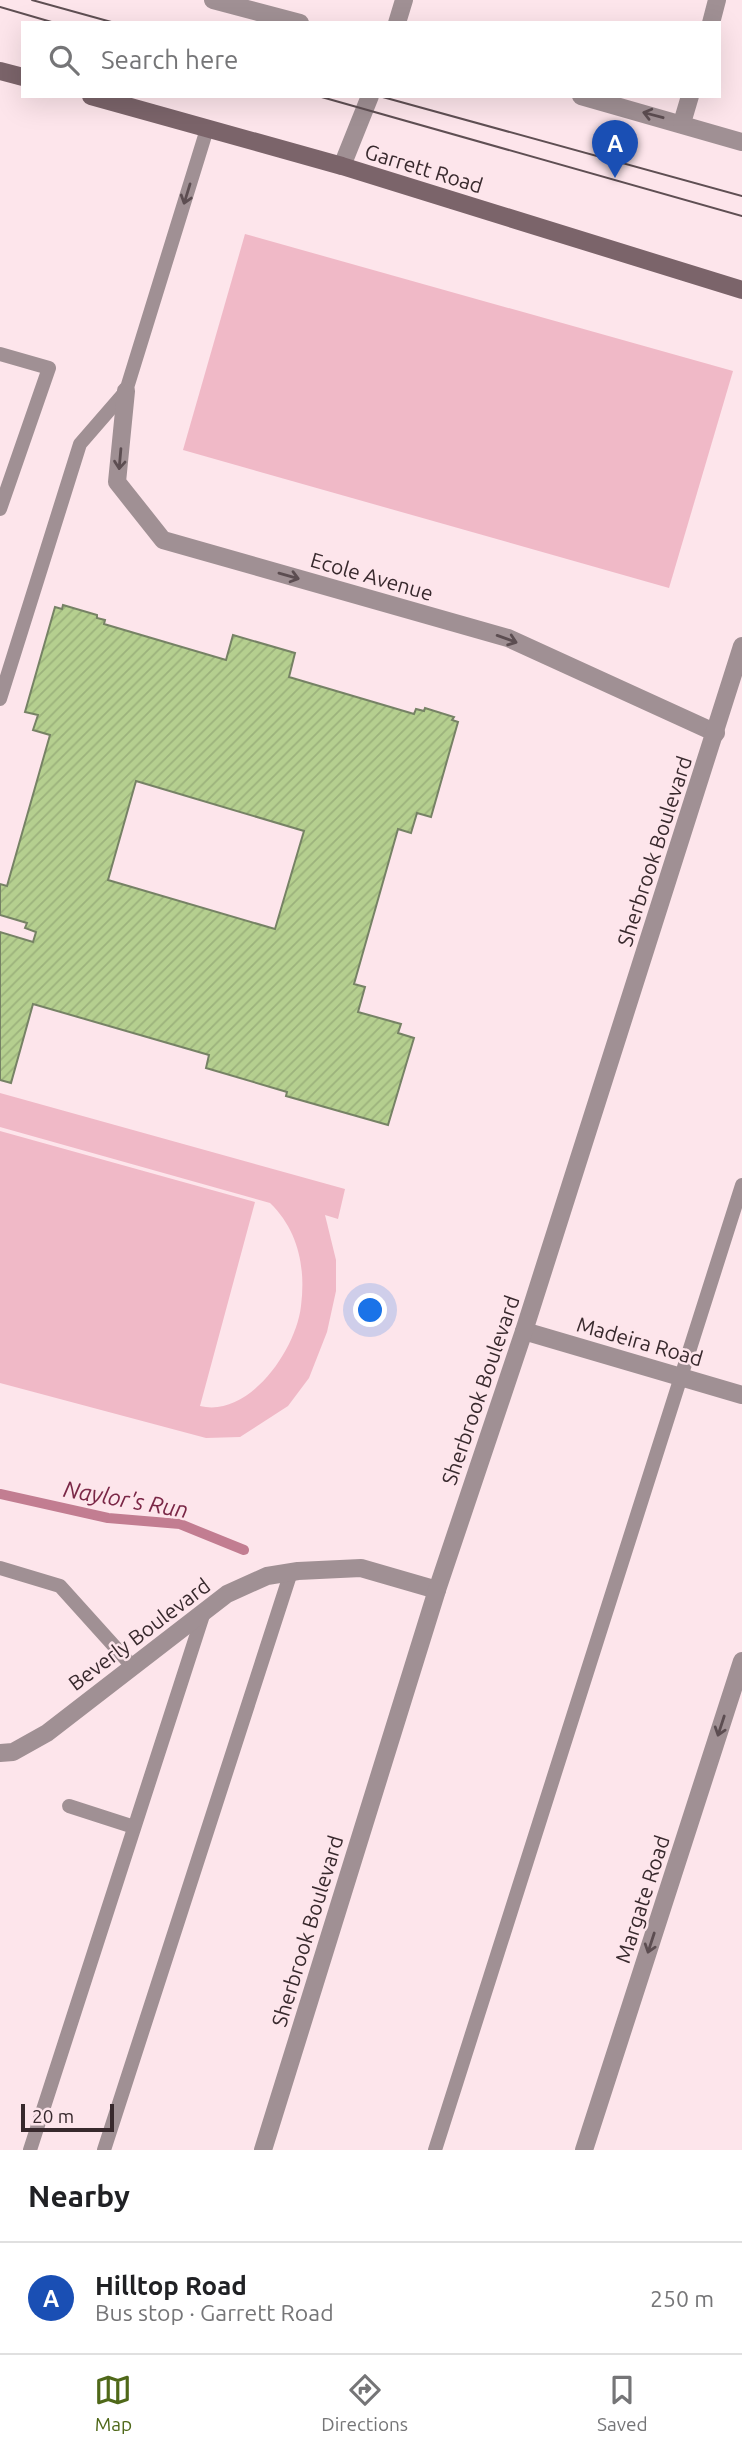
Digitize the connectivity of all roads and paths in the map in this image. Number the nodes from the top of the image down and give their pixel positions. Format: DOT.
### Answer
graph roads {
  1 [pos="213,0"];
  2 [pos="404,0"];
  3 [pos="717,0"];
  4 [pos="292,21"];
  5 [pos="398,21"];
  6 [pos="712,21"];
  7 [pos="0,71"];
  8 [pos="21,76"];
  9 [pos="98,98"];
  10 [pos="369,98"];
  11 [pos="588,98"];
  12 [pos="689,98"];
  13 [pos="682,123"];
  14 [pos="207,129"];
  15 [pos="742,142"];
  16 [pos="342,166"];
  17 [pos="742,290"];
  18 [pos="0,354"];
  19 [pos="126,391"];
  20 [pos="0,509"];
  21 [pos="742,646"];
  22 [pos="0,699"];
  23 [pos="716,733"];
  24 [pos="742,1185"];
  25 [pos="524,1331"];
  26 [pos="679,1376"];
  27 [pos="742,1395"];
  28 [pos="0,1567"];
  29 [pos="292,1572"];
  30 [pos="437,1590"];
  31 [pos="204,1612"];
  32 [pos="742,1661"];
  33 [pos="133,1667"];
  34 [pos="0,1753"];
  35 [pos="69,1806"];
  36 [pos="134,1827"];
  37 [pos="107,2149"];
  38 [pos="30,2150"];
  39 [pos="263,2150"];
  40 [pos="435,2150"];
  41 [pos="584,2150"];
  1 -- 4 [label="street"];
  2 -- 5 [label="street"];
  3 -- 6 [label="street"];
  7 -- 8 [label="main road"];
  9 -- 14 [label="main road, Garrett Road"];
  10 -- 16 [label="street"];
  13 -- 11 [label="street, one-way"];
  12 -- 13 [label="street"];
  13 -- 15 [label="street"];
  14 -- 16 [label="main road, Garrett Road"];
  14 -- 19 [label="lane, one-way"];
  16 -- 17 [label="main road, Garrett Road"];
  18 -- 20 [label="lane"];
  19 -- 22 [label="lane"];
  19 -- 23 [label="street, Ecole Avenue, one-way"];
  21 -- 23 [label="street, Sherbrook Boulevard"];
  23 -- 25 [label="street, Sherbrook Boulevard"];
  24 -- 26 [label="lane"];
  25 -- 26 [label="street, Madeira Road"];
  25 -- 30 [label="street, Sherbrook Boulevard"];
  26 -- 27 [label="street, Madeira Road"];
  26 -- 40 [label="lane"];
  28 -- 33 [label="lane"];
  29 -- 30 [label="street, Beverly Boulevard"];
  29 -- 31 [label="street, Beverly Boulevard"];
  29 -- 37 [label="lane"];
  30 -- 39 [label="street, Sherbrook Boulevard"];
  31 -- 33 [label="street, Beverly Boulevard"];
  31 -- 36 [label="lane"];
  32 -- 41 [label="street, Margate Road, one-way"];
  33 -- 34 [label="street, Beverly Boulevard"];
  35 -- 36 [label="lane"];
  36 -- 38 [label="lane"];
}
